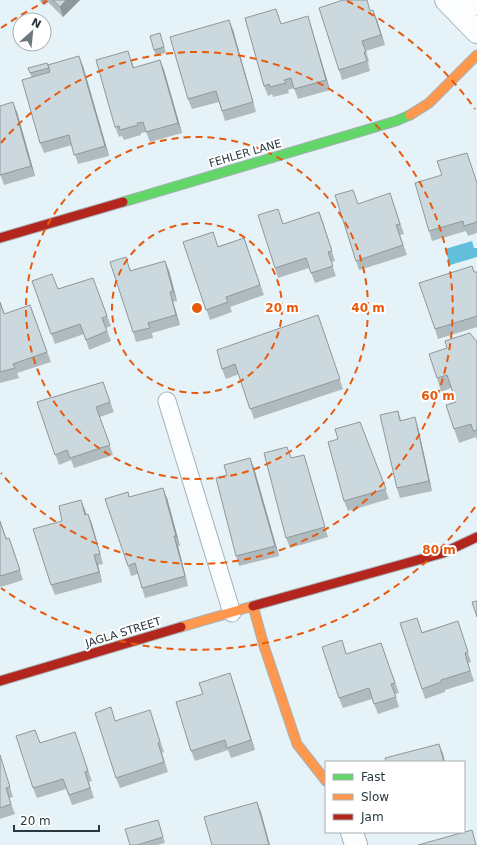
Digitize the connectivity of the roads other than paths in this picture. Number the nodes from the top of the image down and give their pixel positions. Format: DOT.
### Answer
graph roads {
  1 [pos="461,5"];
  2 [pos="477,32"];
  3 [pos="477,55"];
  4 [pos="0,238"];
  5 [pos="167,401"];
  6 [pos="477,537"];
  7 [pos="254,606"];
  8 [pos="232,612"];
  9 [pos="0,681"];
  10 [pos="325,780"];
  11 [pos="352,833"];
  12 [pos="356,845"];
  1 -- 2 [label="street"];
  3 -- 4 [label="street, FEHLER LANE"];
  5 -- 8 [label="lane"];
  6 -- 7 [label="street, JAGLA STREET"];
  7 -- 8 [label="street, JAGLA STREET"];
  7 -- 10 [label="street"];
  8 -- 9 [label="street, JAGLA STREET"];
  11 -- 12 [label="street"];
}
